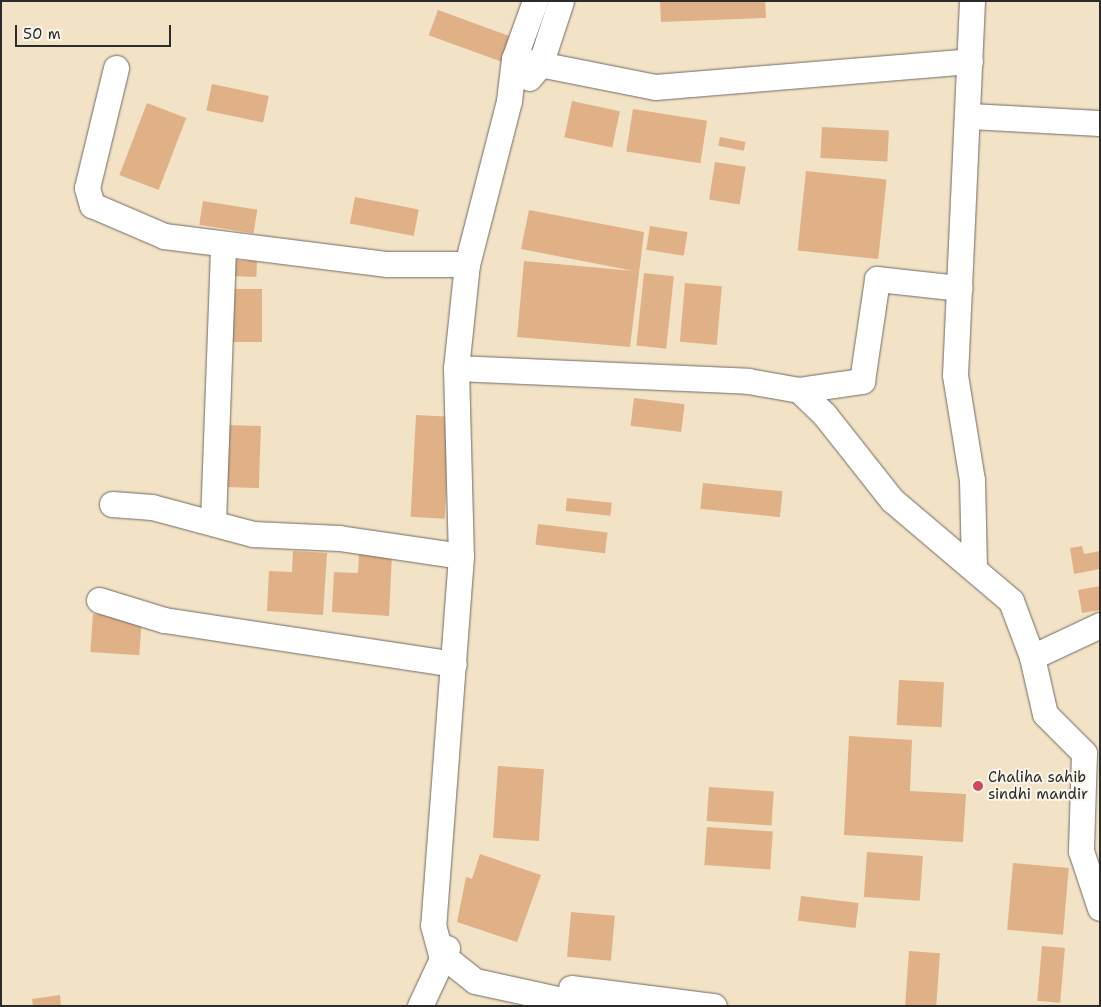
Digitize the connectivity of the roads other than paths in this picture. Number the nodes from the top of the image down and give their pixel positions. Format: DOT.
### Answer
graph roads {
  1 [pos="535,1"];
  2 [pos="561,1"];
  3 [pos="972,1"];
  4 [pos="514,60"];
  5 [pos="970,62"];
  6 [pos="540,66"];
  7 [pos="116,68"];
  8 [pos="509,101"];
  9 [pos="969,116"];
  10 [pos="1100,123"];
  11 [pos="223,245"];
  12 [pos="467,264"];
  13 [pos="960,288"];
  14 [pos="456,368"];
  15 [pos="799,390"];
  16 [pos="112,504"];
  17 [pos="213,522"];
  18 [pos="461,556"];
  19 [pos="974,569"];
  20 [pos="99,600"];
  21 [pos="1100,625"];
  22 [pos="1032,657"];
  23 [pos="454,664"];
  24 [pos="1092,749"];
  25 [pos="1100,908"];
  26 [pos="442,948"];
  27 [pos="420,1006"];
  28 [pos="590,1006"];
  29 [pos="714,1006"];
  1 -- 4 [label="street"];
  2 -- 6 [label="street"];
  3 -- 5 [label="street"];
  4 -- 6 [label="street"];
  4 -- 8 [label="street"];
  5 -- 6 [label="street"];
  5 -- 9 [label="street"];
  6 -- 8 [label="street"];
  7 -- 11 [label="street"];
  8 -- 12 [label="street"];
  9 -- 10 [label="street"];
  9 -- 13 [label="street"];
  11 -- 12 [label="street"];
  11 -- 17 [label="street"];
  12 -- 14 [label="street"];
  13 -- 15 [label="street"];
  13 -- 19 [label="street"];
  14 -- 15 [label="street"];
  14 -- 18 [label="street"];
  15 -- 19 [label="street"];
  16 -- 17 [label="street"];
  17 -- 18 [label="street"];
  18 -- 23 [label="street"];
  19 -- 22 [label="street"];
  20 -- 23 [label="street"];
  21 -- 22 [label="street"];
  22 -- 24 [label="street"];
  23 -- 26 [label="street"];
  24 -- 25 [label="street"];
  26 -- 27 [label="street"];
  26 -- 28 [label="street"];
  26 -- 29 [label="street"];
}
